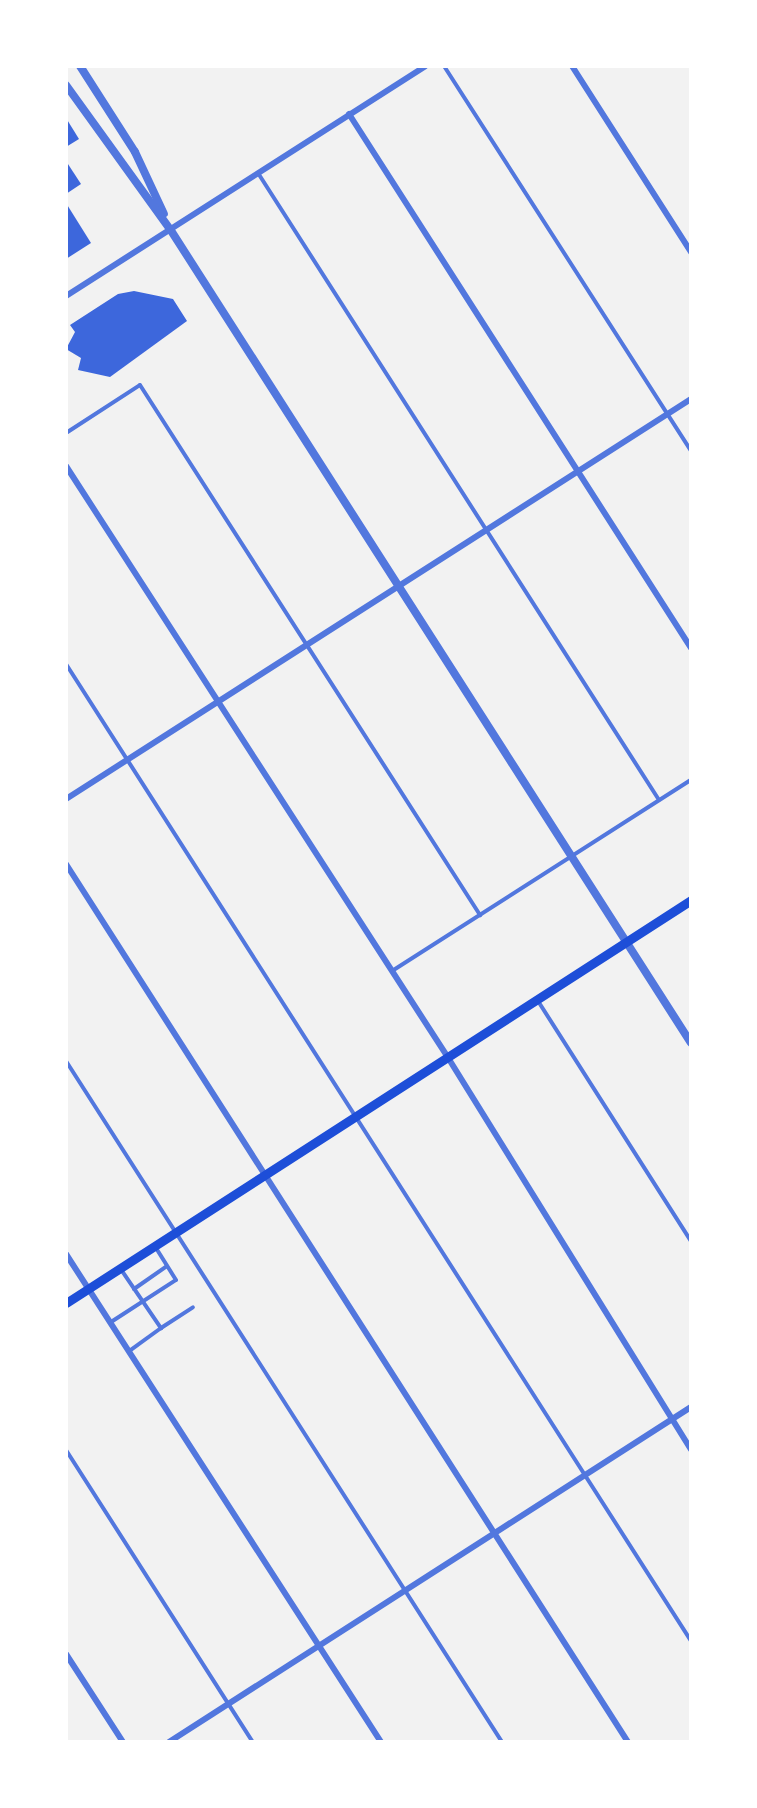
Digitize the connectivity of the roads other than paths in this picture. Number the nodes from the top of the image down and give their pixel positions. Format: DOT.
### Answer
graph roads {
  1 [pos="80,66"];
  2 [pos="425,66"];
  3 [pos="444,66"];
  4 [pos="572,66"];
  5 [pos="66,85"];
  6 [pos="349,114"];
  7 [pos="258,173"];
  8 [pos="170,228"];
  9 [pos="691,252"];
  10 [pos="66,296"];
  11 [pos="691,399"];
  12 [pos="667,414"];
  13 [pos="66,433"];
  14 [pos="691,451"];
  15 [pos="66,466"];
  16 [pos="578,471"];
  17 [pos="486,530"];
  18 [pos="399,586"];
  19 [pos="306,645"];
  20 [pos="691,648"];
  21 [pos="66,664"];
  22 [pos="217,702"];
  23 [pos="127,760"];
  24 [pos="691,780"];
  25 [pos="66,799"];
  26 [pos="659,800"];
  27 [pos="572,856"];
  28 [pos="66,864"];
  29 [pos="691,900"];
  30 [pos="480,915"];
  31 [pos="626,941"];
  32 [pos="392,971"];
  33 [pos="536,999"];
  34 [pos="691,1043"];
  35 [pos="447,1056"];
  36 [pos="66,1060"];
  37 [pos="355,1115"];
  38 [pos="264,1173"];
  39 [pos="174,1230"];
  40 [pos="691,1241"];
  41 [pos="154,1245"];
  42 [pos="66,1254"];
  43 [pos="167,1266"];
  44 [pos="120,1267"];
  45 [pos="88,1288"];
  46 [pos="134,1289"];
  47 [pos="143,1301"];
  48 [pos="66,1303"];
  49 [pos="193,1307"];
  50 [pos="111,1322"];
  51 [pos="161,1328"];
  52 [pos="129,1351"];
  53 [pos="691,1407"];
  54 [pos="672,1419"];
  55 [pos="691,1449"];
  56 [pos="66,1450"];
  57 [pos="585,1475"];
  58 [pos="494,1533"];
  59 [pos="405,1590"];
  60 [pos="691,1641"];
  61 [pos="320,1647"];
  62 [pos="66,1654"];
  63 [pos="230,1705"];
  64 [pos="123,1742"];
  65 [pos="169,1742"];
  66 [pos="253,1742"];
  67 [pos="381,1742"];
  68 [pos="502,1742"];
  69 [pos="628,1742"];
  1 -- 8 [label="street"];
  2 -- 6 [label="street"];
  3 -- 12 [label="lane"];
  4 -- 9 [label="street"];
  5 -- 8 [label="street"];
  6 -- 7 [label="street"];
  6 -- 16 [label="street"];
  7 -- 8 [label="street"];
  7 -- 17 [label="lane"];
  8 -- 10 [label="street"];
  8 -- 18 [label="street"];
  11 -- 12 [label="street"];
  12 -- 14 [label="lane"];
  12 -- 16 [label="street"];
  13 -- 19 [label="lane"];
  15 -- 22 [label="street"];
  16 -- 17 [label="street"];
  16 -- 20 [label="street"];
  17 -- 18 [label="street"];
  17 -- 26 [label="lane"];
  18 -- 19 [label="street"];
  18 -- 27 [label="street"];
  19 -- 22 [label="street"];
  19 -- 30 [label="lane"];
  21 -- 23 [label="lane"];
  22 -- 23 [label="street"];
  22 -- 32 [label="street"];
  23 -- 25 [label="street"];
  23 -- 37 [label="lane"];
  24 -- 26 [label="lane"];
  26 -- 27 [label="lane"];
  27 -- 30 [label="lane"];
  27 -- 31 [label="street"];
  28 -- 38 [label="street"];
  29 -- 31 [label="main road"];
  30 -- 32 [label="lane"];
  31 -- 33 [label="main road"];
  31 -- 34 [label="street"];
  32 -- 35 [label="street"];
  33 -- 35 [label="main road"];
  33 -- 40 [label="lane"];
  35 -- 37 [label="main road"];
  35 -- 54 [label="street"];
  36 -- 39 [label="lane"];
  37 -- 38 [label="main road"];
  37 -- 57 [label="lane"];
  38 -- 39 [label="main road"];
  38 -- 58 [label="street"];
  39 -- 41 [label="main road"];
  39 -- 59 [label="lane"];
  41 -- 43 [label="lane"];
  41 -- 44 [label="main road"];
  42 -- 45 [label="street"];
  43 -- 46 [label="lane"];
  43 -- 47 [label="lane"];
  44 -- 45 [label="main road"];
  44 -- 46 [label="lane"];
  45 -- 48 [label="main road"];
  45 -- 50 [label="street"];
  46 -- 47 [label="lane"];
  47 -- 50 [label="lane"];
  47 -- 51 [label="lane"];
  49 -- 51 [label="lane"];
  50 -- 52 [label="street"];
  51 -- 52 [label="lane"];
  52 -- 61 [label="street"];
  53 -- 54 [label="street"];
  54 -- 55 [label="street"];
  54 -- 57 [label="street"];
  56 -- 63 [label="lane"];
  57 -- 58 [label="street"];
  57 -- 60 [label="lane"];
  58 -- 59 [label="street"];
  58 -- 69 [label="street"];
  59 -- 61 [label="street"];
  59 -- 68 [label="lane"];
  61 -- 63 [label="street"];
  61 -- 67 [label="street"];
  62 -- 64 [label="street"];
  63 -- 65 [label="street"];
  63 -- 66 [label="lane"];
}
